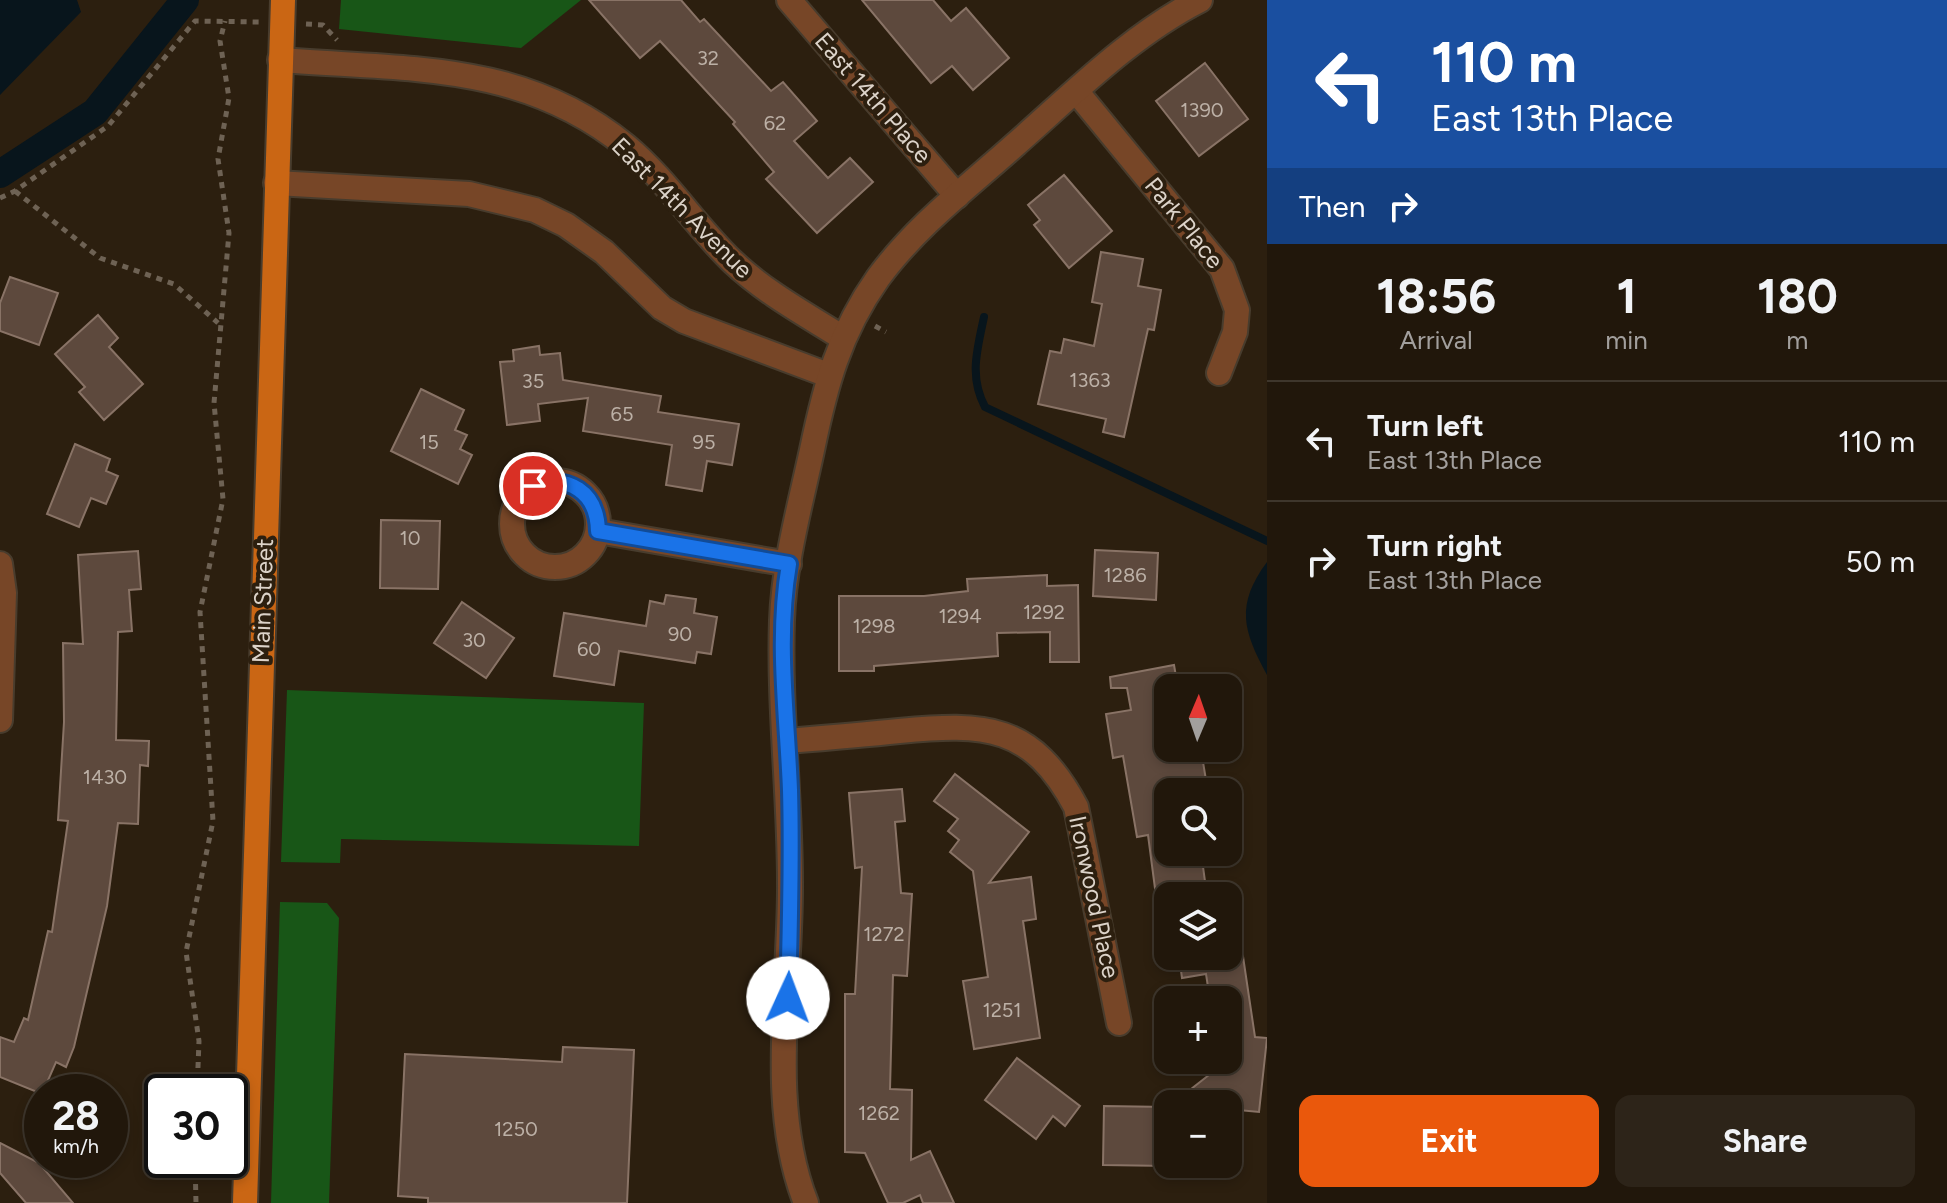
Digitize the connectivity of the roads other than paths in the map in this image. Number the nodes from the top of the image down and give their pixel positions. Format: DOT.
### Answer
graph roads {
  1 [pos="789,0"];
  2 [pos="1194,1"];
  3 [pos="282,11"];
  4 [pos="280,60"];
  5 [pos="1076,91"];
  6 [pos="276,183"];
  7 [pos="957,196"];
  8 [pos="843,338"];
  9 [pos="1219,373"];
  10 [pos="828,375"];
  11 [pos="598,531"];
  12 [pos="0,564"];
  13 [pos="789,564"];
  14 [pos="0,720"];
  15 [pos="787,741"];
  16 [pos="1119,1023"];
  17 [pos="245,1203"];
  18 [pos="806,1203"];
  1 -- 7 [label="street, East 14th Place"];
  2 -- 5 [label="street"];
  3 -- 4 [label="main road, Main Street"];
  4 -- 6 [label="main road, Main Street"];
  4 -- 8 [label="street, East 14th Avenue"];
  5 -- 7 [label="street"];
  5 -- 9 [label="street, Park Place"];
  6 -- 10 [label="street"];
  6 -- 17 [label="main road, Main Street"];
  7 -- 8 [label="street"];
  8 -- 10 [label="street"];
  10 -- 13 [label="street"];
  11 -- 13 [label="street"];
  12 -- 14 [label="street"];
  13 -- 15 [label="street"];
  15 -- 16 [label="street, Ironwood Place"];
  15 -- 18 [label="street"];
}
